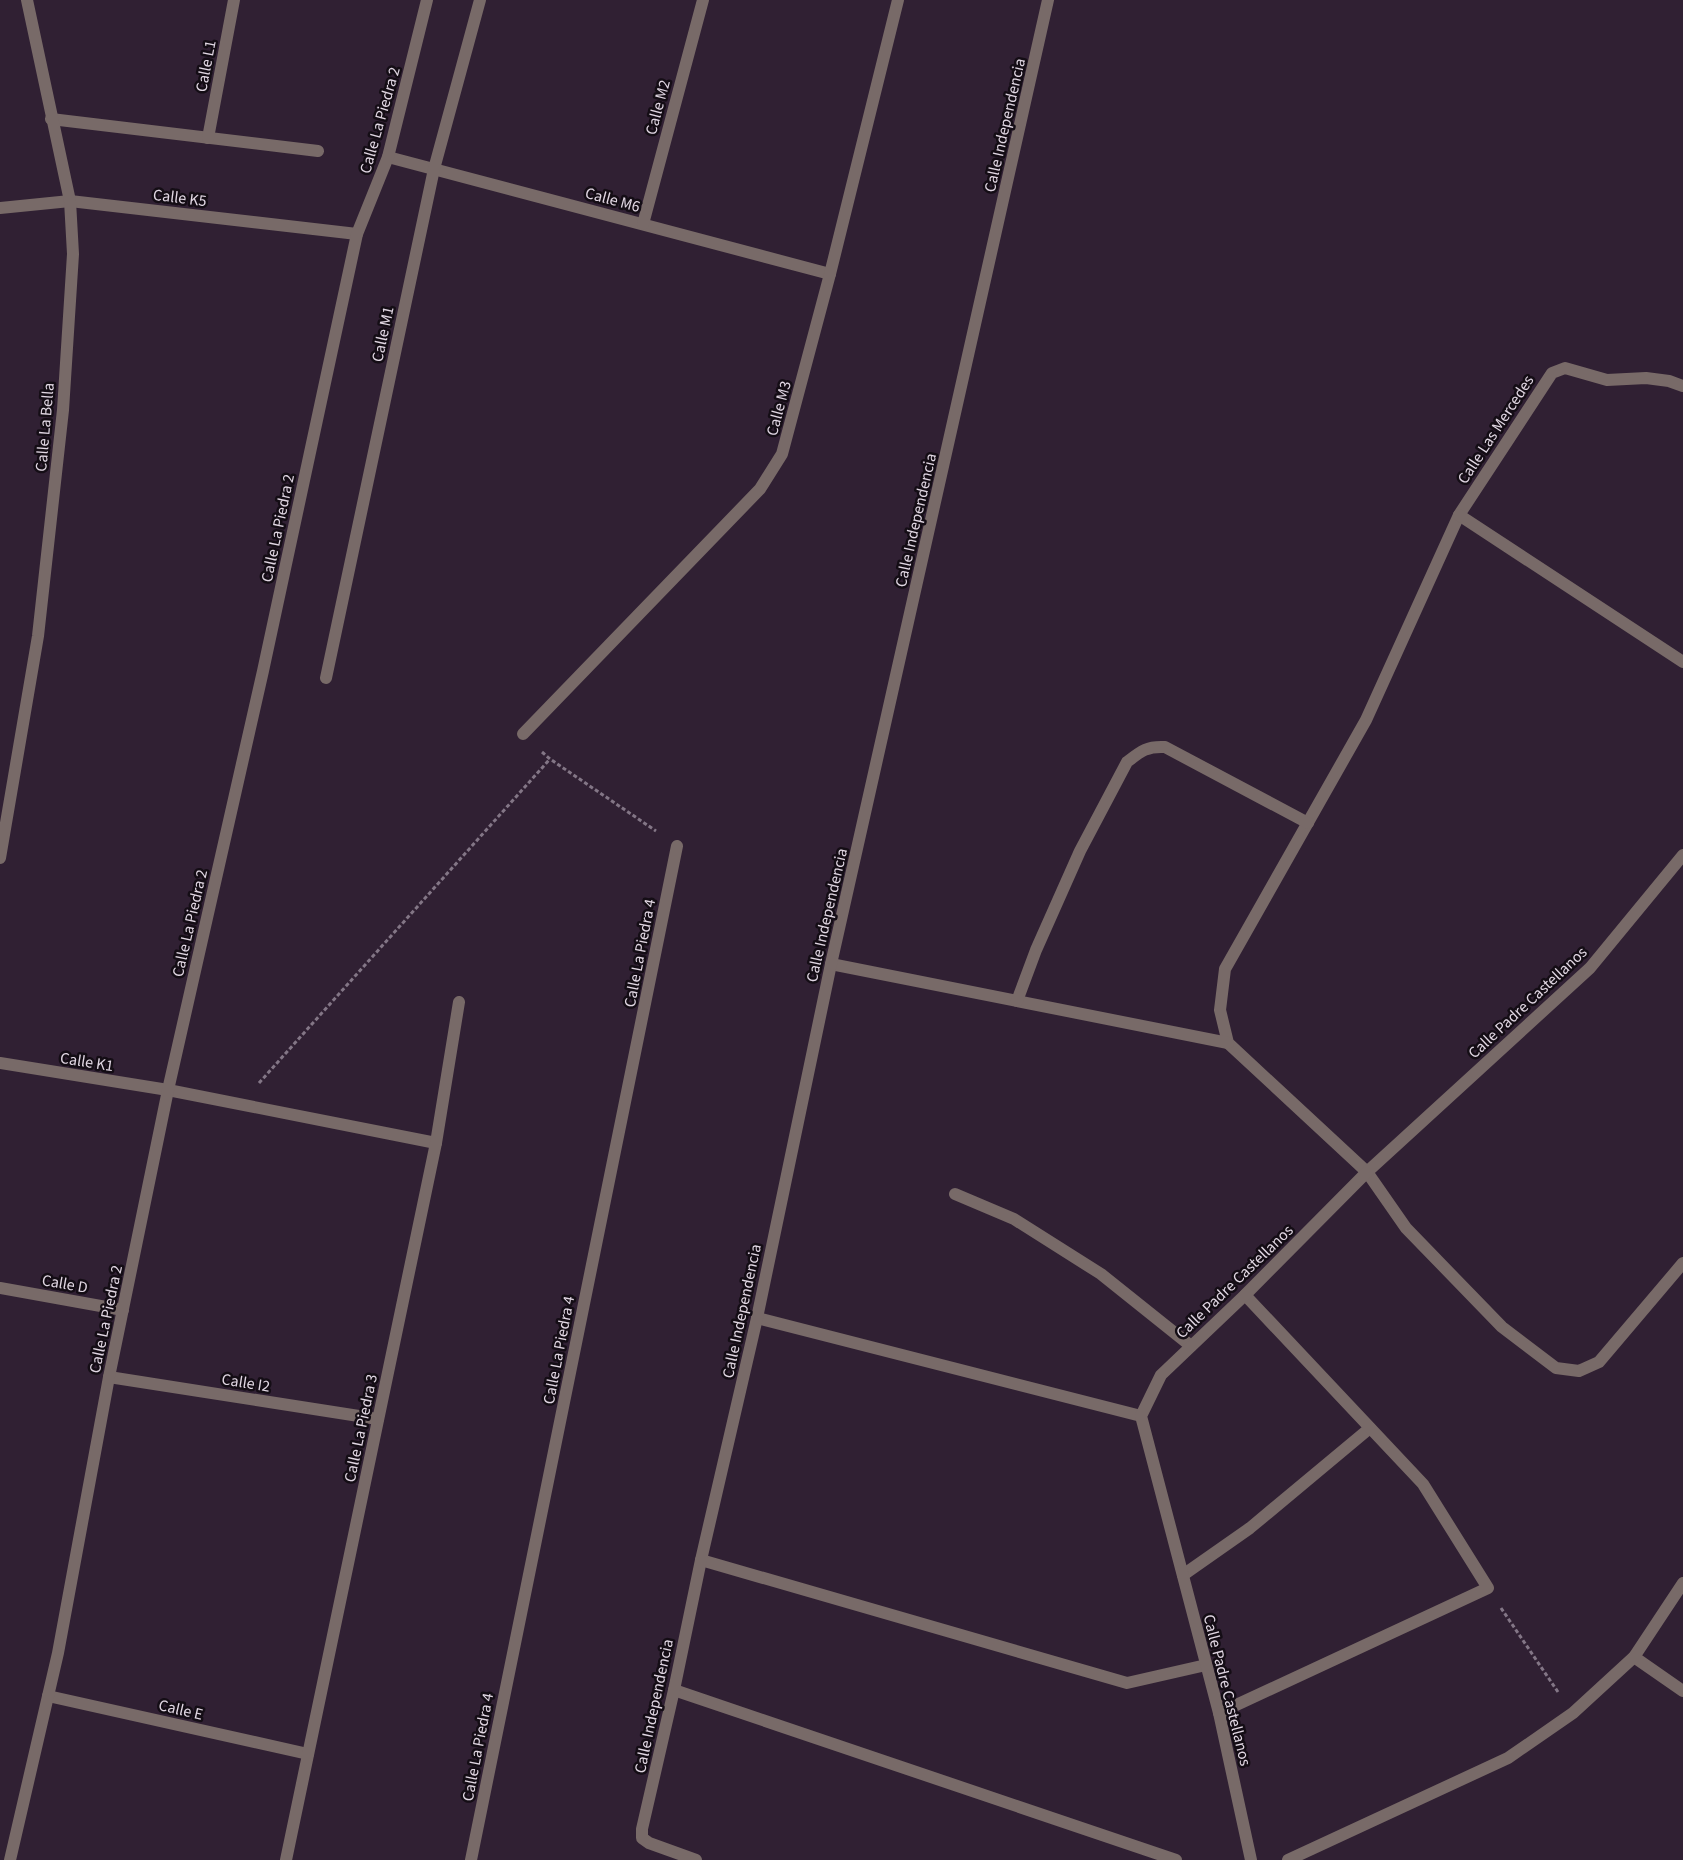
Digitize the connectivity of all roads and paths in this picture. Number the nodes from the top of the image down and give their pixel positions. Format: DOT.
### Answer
graph roads {
  1 [pos="27,0"];
  2 [pos="234,0"];
  3 [pos="427,0"];
  4 [pos="480,0"];
  5 [pos="703,0"];
  6 [pos="898,0"];
  7 [pos="1048,0"];
  8 [pos="51,119"];
  9 [pos="208,138"];
  10 [pos="318,151"];
  11 [pos="388,157"];
  12 [pos="434,169"];
  13 [pos="70,200"];
  14 [pos="0,208"];
  15 [pos="643,224"];
  16 [pos="357,234"];
  17 [pos="830,274"];
  18 [pos="1683,386"];
  19 [pos="1458,515"];
  20 [pos="1683,662"];
  21 [pos="326,678"];
  22 [pos="523,734"];
  23 [pos="550,759"];
  24 [pos="1308,823"];
  25 [pos="677,846"];
  26 [pos="1683,855"];
  27 [pos="0,858"];
  28 [pos="831,964"];
  29 [pos="1017,1001"];
  30 [pos="459,1002"];
  31 [pos="1228,1043"];
  32 [pos="0,1063"];
  33 [pos="168,1090"];
  34 [pos="240,1105"];
  35 [pos="436,1143"];
  36 [pos="1367,1172"];
  37 [pos="955,1194"];
  38 [pos="1683,1263"];
  39 [pos="0,1288"];
  40 [pos="1245,1295"];
  41 [pos="123,1310"];
  42 [pos="757,1318"];
  43 [pos="1191,1346"];
  44 [pos="109,1377"];
  45 [pos="1141,1416"];
  46 [pos="378,1419"];
  47 [pos="1370,1428"];
  48 [pos="701,1560"];
  49 [pos="1183,1575"];
  50 [pos="1683,1583"];
  51 [pos="1488,1588"];
  52 [pos="1634,1657"];
  53 [pos="1206,1664"];
  54 [pos="674,1690"];
  55 [pos="1683,1691"];
  56 [pos="48,1696"];
  57 [pos="1219,1713"];
  58 [pos="1573,1713"];
  59 [pos="308,1754"];
  60 [pos="10,1860"];
  61 [pos="286,1860"];
  62 [pos="471,1860"];
  63 [pos="696,1860"];
  64 [pos="1176,1860"];
  65 [pos="1251,1860"];
  66 [pos="1288,1860"];
  1 -- 8 [label="street, Calle La Bella"];
  2 -- 9 [label="street, Calle L1"];
  3 -- 11 [label="street, Calle La Piedra 2"];
  4 -- 12 [label="street, Calle M1"];
  5 -- 15 [label="street, Calle M2"];
  6 -- 17 [label="street, Calle M3"];
  7 -- 28 [label="street, Calle Independencia"];
  8 -- 9 [label="street"];
  8 -- 13 [label="street, Calle La Bella"];
  9 -- 10 [label="street"];
  11 -- 12 [label="street, Calle M6"];
  11 -- 16 [label="street, Calle La Piedra 2"];
  12 -- 15 [label="street, Calle M6"];
  12 -- 21 [label="street, Calle M1"];
  13 -- 14 [label="street, Calle K5"];
  13 -- 16 [label="street, Calle K5"];
  13 -- 27 [label="street, Calle La Bella"];
  15 -- 17 [label="street, Calle M6"];
  16 -- 33 [label="street, Calle La Piedra 2"];
  17 -- 22 [label="street, Calle M3"];
  18 -- 19 [label="street, Calle Las Mercedes"];
  19 -- 20 [label="street"];
  19 -- 24 [label="street, Calle Las Mercedes"];
  22 -- 23 [label="path"];
  23 -- 25 [label="path"];
  23 -- 34 [label="path"];
  24 -- 29 [label="street"];
  24 -- 31 [label="street, Calle Las Mercedes"];
  25 -- 62 [label="street, Calle La Piedra 4"];
  26 -- 36 [label="street, Calle Padre Castellanos"];
  28 -- 29 [label="street"];
  28 -- 42 [label="street, Calle Independencia"];
  29 -- 31 [label="street"];
  30 -- 35 [label="street, Calle La Piedra 3"];
  31 -- 36 [label="street"];
  32 -- 33 [label="street, Calle K1"];
  33 -- 34 [label="street, Calle K1"];
  33 -- 41 [label="street, Calle La Piedra 2"];
  34 -- 35 [label="street, Calle K1"];
  35 -- 46 [label="street, Calle La Piedra 3"];
  36 -- 38 [label="street"];
  36 -- 40 [label="street, Calle Padre Castellanos"];
  37 -- 43 [label="street"];
  39 -- 41 [label="street, Calle D"];
  40 -- 43 [label="street, Calle Padre Castellanos"];
  40 -- 47 [label="street"];
  41 -- 44 [label="street, Calle La Piedra 2"];
  42 -- 45 [label="street"];
  42 -- 48 [label="street, Calle Independencia"];
  43 -- 45 [label="street, Calle Padre Castellanos"];
  44 -- 46 [label="street, Calle I2"];
  44 -- 56 [label="street, Calle La Piedra 2"];
  45 -- 49 [label="street, Calle Padre Castellanos"];
  46 -- 59 [label="street, Calle La Piedra 3"];
  47 -- 49 [label="street"];
  47 -- 51 [label="street"];
  48 -- 53 [label="street"];
  48 -- 54 [label="street, Calle Independencia"];
  49 -- 53 [label="street, Calle Padre Castellanos"];
  50 -- 52 [label="street"];
  51 -- 57 [label="street"];
  51 -- 58 [label="path"];
  52 -- 55 [label="street"];
  52 -- 58 [label="street"];
  53 -- 57 [label="street, Calle Padre Castellanos"];
  54 -- 63 [label="street, Calle Independencia"];
  54 -- 64 [label="street"];
  56 -- 59 [label="street, Calle E"];
  56 -- 60 [label="street, Calle La Piedra 2"];
  57 -- 65 [label="street, Calle Padre Castellanos"];
  58 -- 66 [label="street"];
  59 -- 61 [label="street, Calle La Piedra 3"];
}
